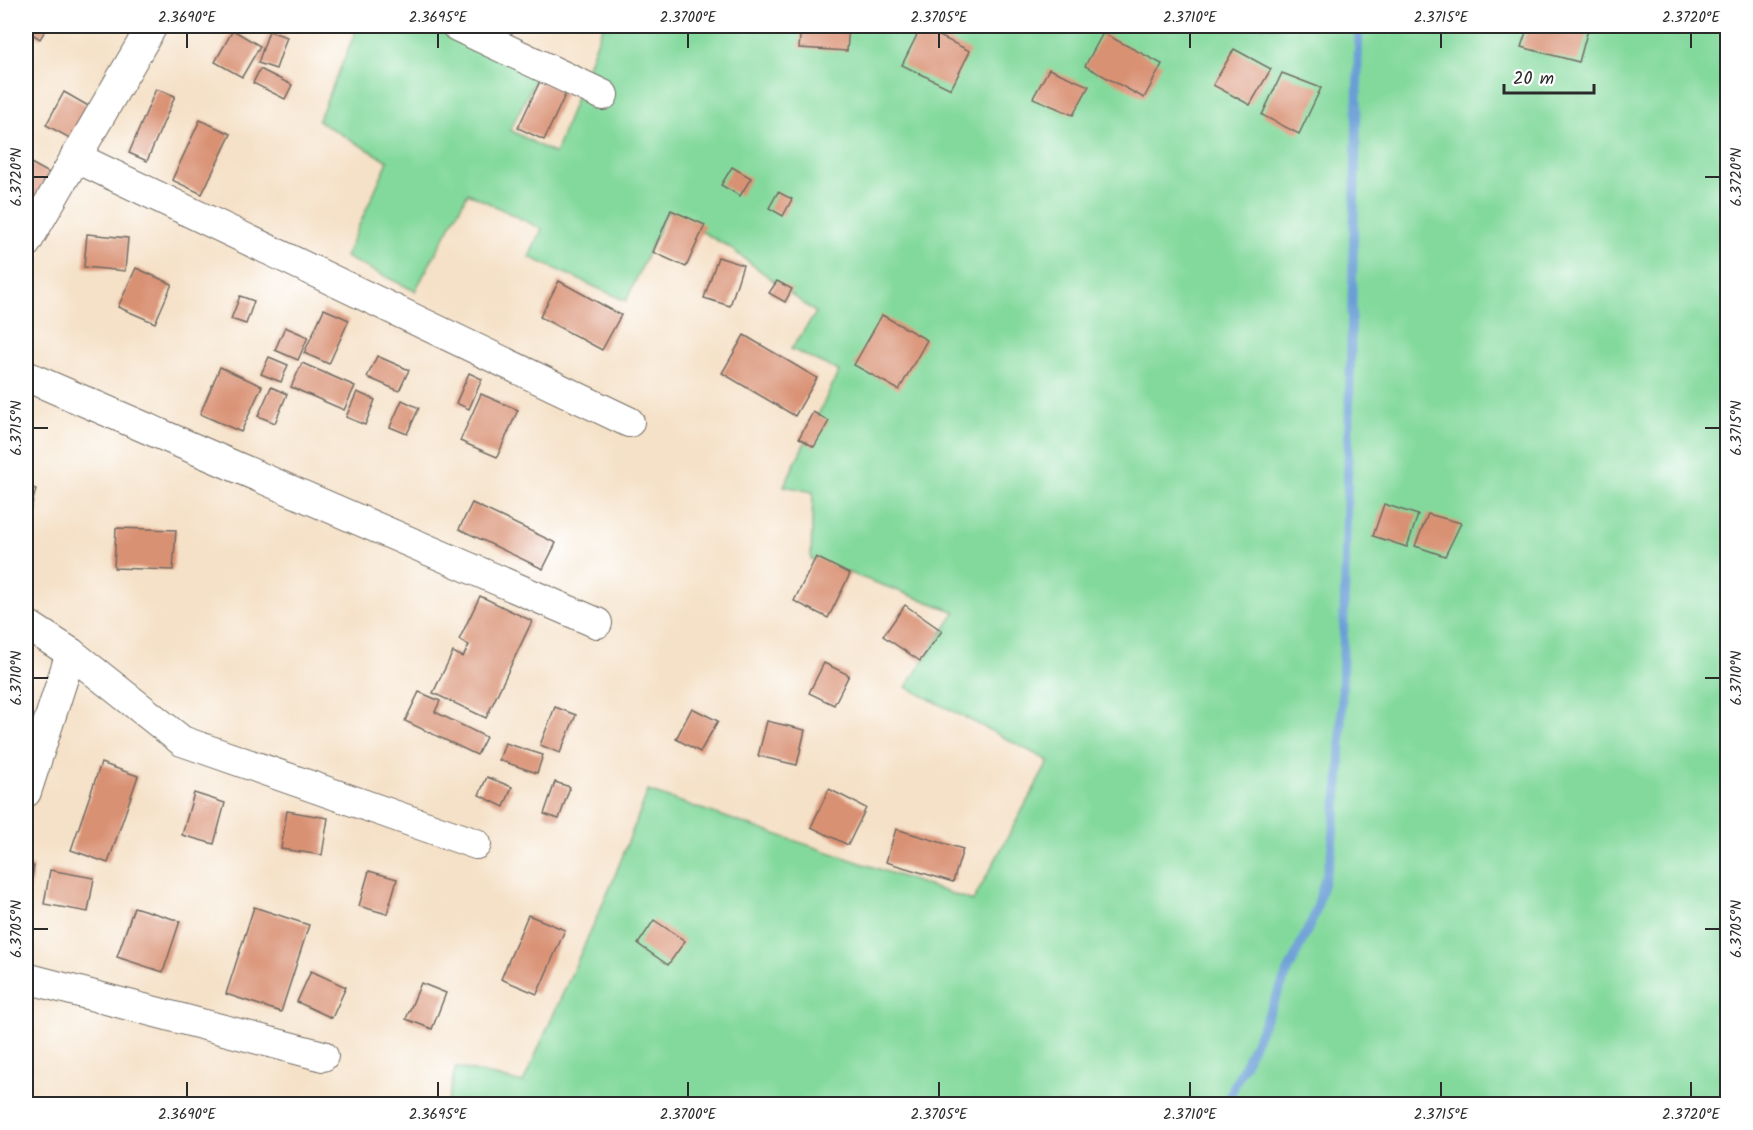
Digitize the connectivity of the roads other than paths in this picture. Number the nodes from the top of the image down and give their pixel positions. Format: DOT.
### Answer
graph roads {
  1 [pos="152,26"];
  2 [pos="457,26"];
  3 [pos="603,95"];
  4 [pos="75,158"];
  5 [pos="26,243"];
  6 [pos="26,376"];
  7 [pos="629,422"];
  8 [pos="597,623"];
  9 [pos="26,624"];
  10 [pos="71,653"];
  11 [pos="26,792"];
  12 [pos="476,844"];
  13 [pos="26,978"];
  14 [pos="323,1056"];
  1 -- 4 [label="street"];
  2 -- 3 [label="street"];
  4 -- 5 [label="street"];
  4 -- 7 [label="street"];
  6 -- 8 [label="street"];
  9 -- 10 [label="street"];
  10 -- 11 [label="street"];
  10 -- 12 [label="street"];
  13 -- 14 [label="street"];
}
